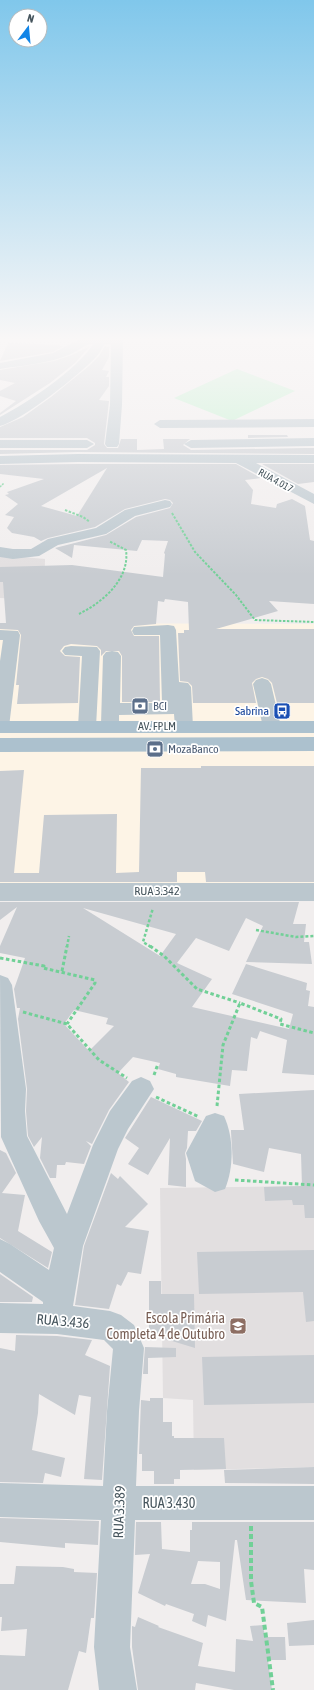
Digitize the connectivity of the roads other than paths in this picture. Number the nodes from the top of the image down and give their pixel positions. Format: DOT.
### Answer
graph roads {
  1 [pos="10,417"];
  2 [pos="117,417"];
  3 [pos="0,422"];
  4 [pos="314,423"];
  5 [pos="160,424"];
  6 [pos="314,442"];
  7 [pos="0,444"];
  8 [pos="118,444"];
  9 [pos="181,444"];
  10 [pos="138,458"];
  11 [pos="239,458"];
  12 [pos="314,459"];
  13 [pos="0,460"];
  14 [pos="314,500"];
  15 [pos="165,504"];
  16 [pos="0,552"];
  17 [pos="140,630"];
  18 [pos="180,632"];
  19 [pos="0,635"];
  20 [pos="71,651"];
  21 [pos="112,656"];
  22 [pos="258,691"];
  23 [pos="110,718"];
  24 [pos="184,726"];
  25 [pos="0,727"];
  26 [pos="88,727"];
  27 [pos="265,727"];
  28 [pos="314,727"];
  29 [pos="63,736"];
  30 [pos="314,744"];
  31 [pos="0,745"];
  32 [pos="0,892"];
  33 [pos="314,892"];
  34 [pos="2,997"];
  35 [pos="144,1091"];
  36 [pos="215,1125"];
  37 [pos="215,1179"];
  38 [pos="69,1246"];
  39 [pos="0,1254"];
  40 [pos="58,1307"];
  41 [pos="0,1318"];
  42 [pos="123,1336"];
  43 [pos="0,1500"];
  44 [pos="119,1503"];
  45 [pos="314,1503"];
  46 [pos="118,1690"];
  1 -- 3 [label="street"];
  2 -- 8 [label="street"];
  4 -- 5 [label="street"];
  6 -- 9 [label="street"];
  7 -- 8 [label="street"];
  8 -- 10 [label="street"];
  10 -- 11 [label="street"];
  10 -- 13 [label="street"];
  11 -- 12 [label="street"];
  11 -- 14 [label="street, RUA 4.017"];
  15 -- 16 [label="street"];
  17 -- 23 [label="street"];
  18 -- 24 [label="street"];
  19 -- 25 [label="street"];
  20 -- 26 [label="street"];
  21 -- 23 [label="street"];
  22 -- 27 [label="street"];
  23 -- 24 [label="main road, AV. FPLM"];
  23 -- 26 [label="main road, AV. FPLM"];
  24 -- 27 [label="main road, AV. FPLM"];
  25 -- 29 [label="main road, AV. FPLM"];
  26 -- 29 [label="main road, AV. FPLM"];
  27 -- 28 [label="main road, AV. FPLM"];
  29 -- 30 [label="main road, AV. FPLM"];
  29 -- 31 [label="main road, AV. FPLM"];
  32 -- 33 [label="street, RUA 3.342"];
  34 -- 38 [label="street"];
  35 -- 38 [label="street"];
  36 -- 37 [label="street"];
  38 -- 40 [label="street"];
  39 -- 40 [label="street"];
  40 -- 41 [label="street, RUA 3.436"];
  40 -- 42 [label="street, RUA 3.436"];
  42 -- 44 [label="street, RUA 3.389"];
  43 -- 44 [label="street, RUA 3.430"];
  44 -- 45 [label="street, RUA 3.430"];
  44 -- 46 [label="street, RUA 3.389"];
}
